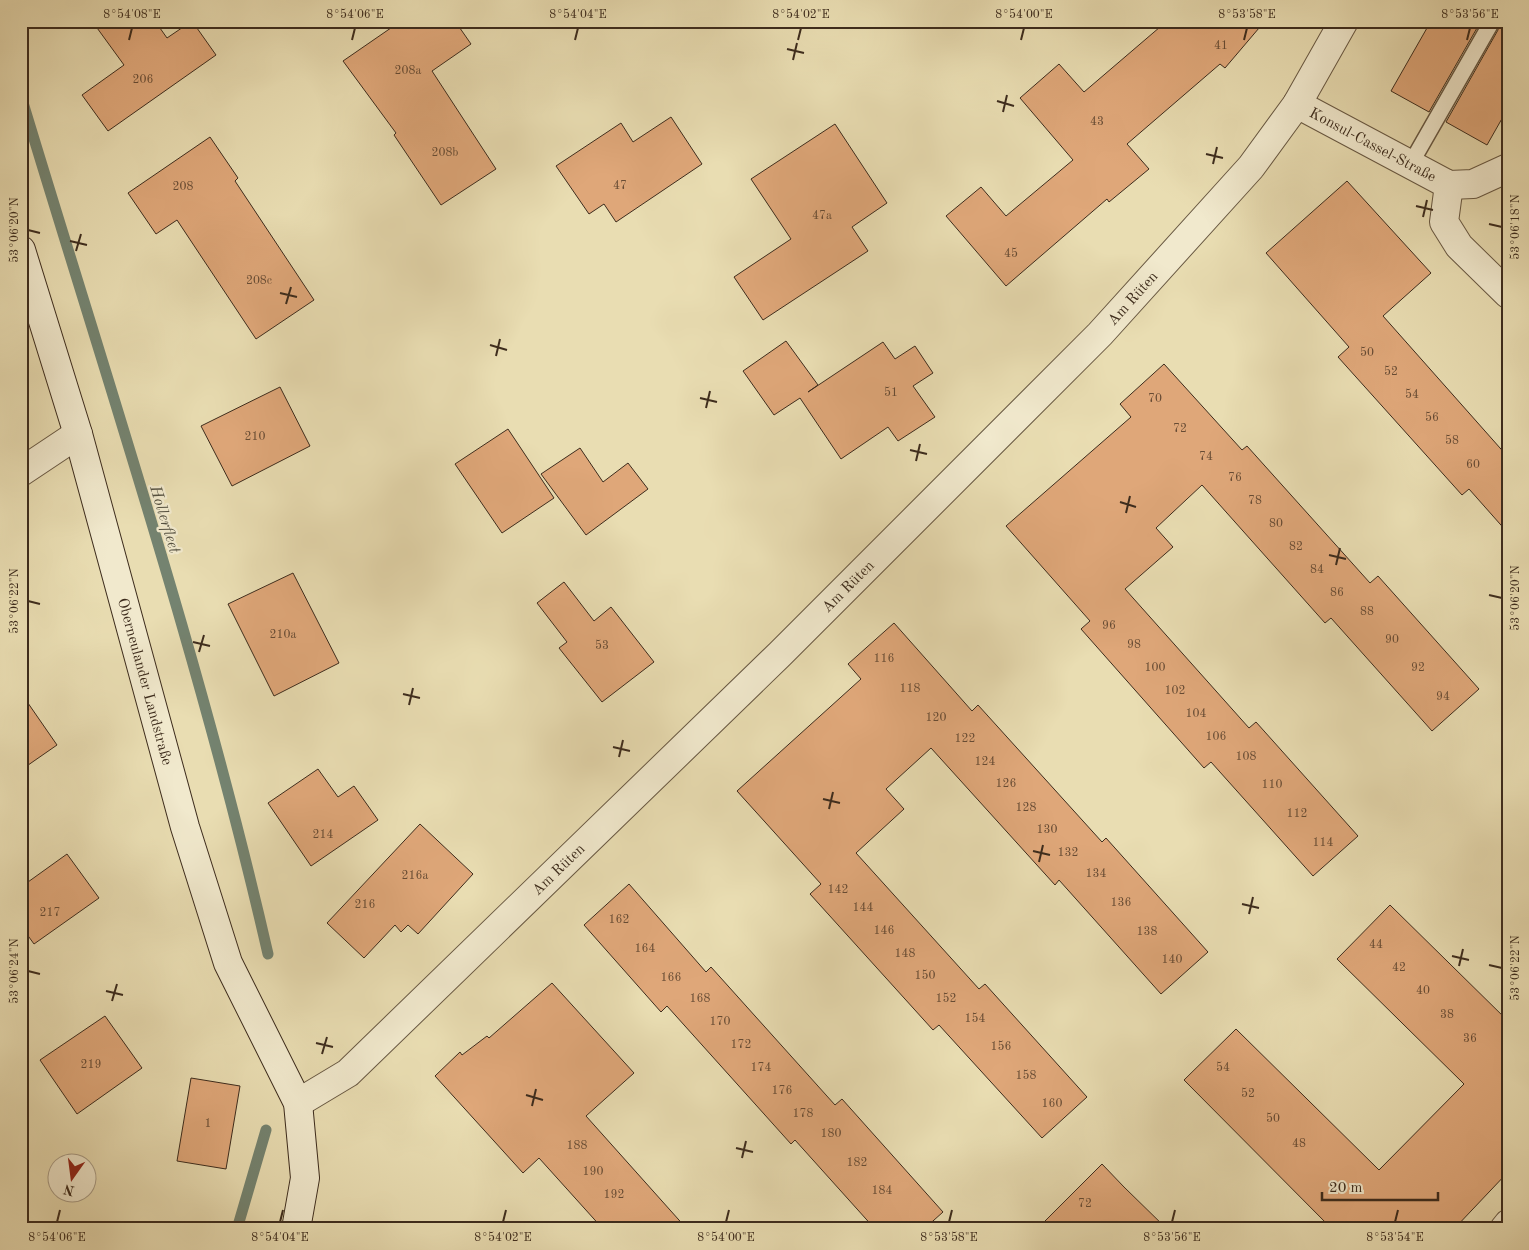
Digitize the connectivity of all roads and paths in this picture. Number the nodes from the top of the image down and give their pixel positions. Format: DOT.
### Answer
graph roads {
  1 [pos="1344,21"];
  2 [pos="1490,25"];
  3 [pos="1297,104"];
  4 [pos="1410,165"];
  5 [pos="1508,168"];
  6 [pos="1450,185"];
  7 [pos="21,250"];
  8 [pos="1508,294"];
  9 [pos="78,434"];
  10 [pos="21,472"];
  11 [pos="298,1103"];
  12 [pos="1508,1224"];
  13 [pos="296,1229"];
  14 [pos="1504,1229"];
  1 -- 3 [label="street, Am Rüten"];
  2 -- 4 [label="lane"];
  3 -- 4 [label="street, Konsul-Cassel-Straße"];
  3 -- 11 [label="street, Am Rüten"];
  4 -- 6 [label="street, Konsul-Cassel-Straße"];
  5 -- 6 [label="street, Konsul-Cassel-Straße"];
  6 -- 8 [label="street, Konsul-Cassel-Straße"];
  7 -- 9 [label="street, Oberneulander Landstraße"];
  9 -- 10 [label="street"];
  9 -- 11 [label="street, Oberneulander Landstraße"];
  11 -- 13 [label="street"];
  12 -- 14 [label="street"];
}
